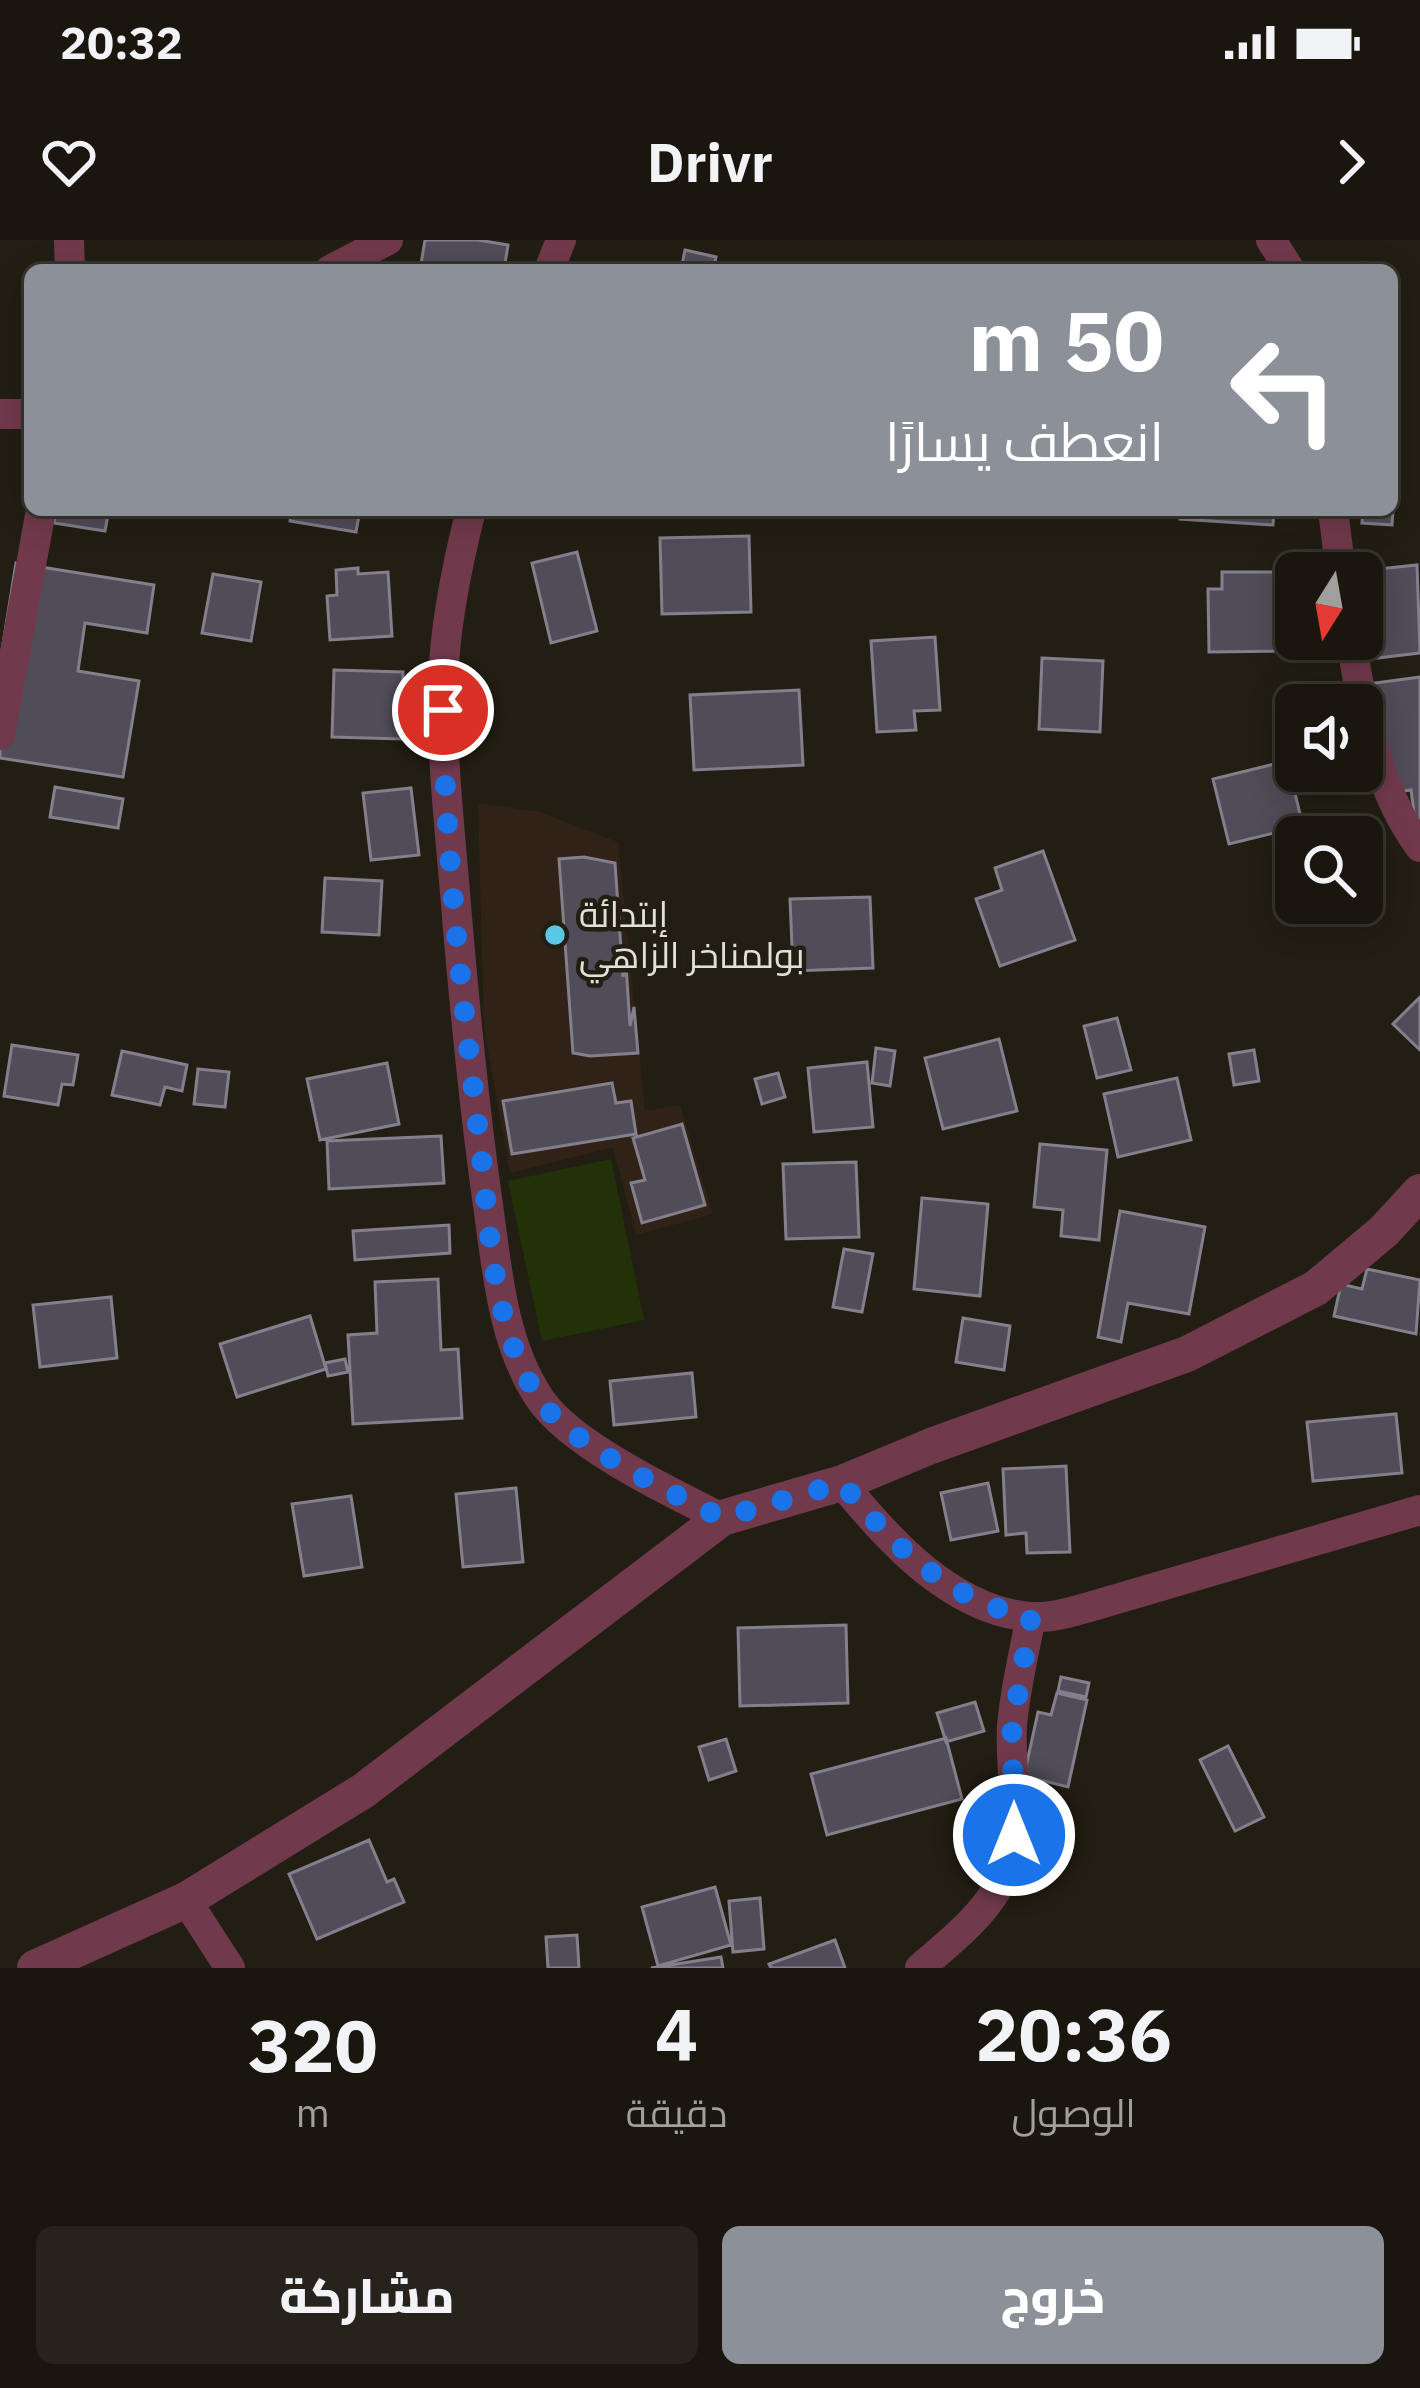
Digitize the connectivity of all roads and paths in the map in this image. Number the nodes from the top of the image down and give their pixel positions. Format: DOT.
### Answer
graph roads {
  1 [pos="388,240"];
  2 [pos="342,264"];
  3 [pos="40,516"];
  4 [pos="470,516"];
  5 [pos="1334,516"];
  6 [pos="1338,552"];
  7 [pos="1356,660"];
  8 [pos="0,735"];
  9 [pos="1420,848"];
  10 [pos="1420,1192"];
  11 [pos="842,1483"];
  12 [pos="1420,1510"];
  13 [pos="722,1518"];
  14 [pos="1031,1617"];
  15 [pos="186,1900"];
  16 [pos="35,1968"];
  17 [pos="230,1968"];
  18 [pos="920,1968"];
  1 -- 2 [label="street"];
  3 -- 8 [label="street"];
  4 -- 13 [label="street"];
  5 -- 6 [label="street"];
  7 -- 9 [label="street"];
  10 -- 11 [label="street"];
  11 -- 13 [label="street"];
  11 -- 14 [label="street"];
  12 -- 14 [label="street"];
  13 -- 15 [label="street"];
  14 -- 18 [label="street"];
  15 -- 16 [label="street"];
  15 -- 17 [label="street"];
}
